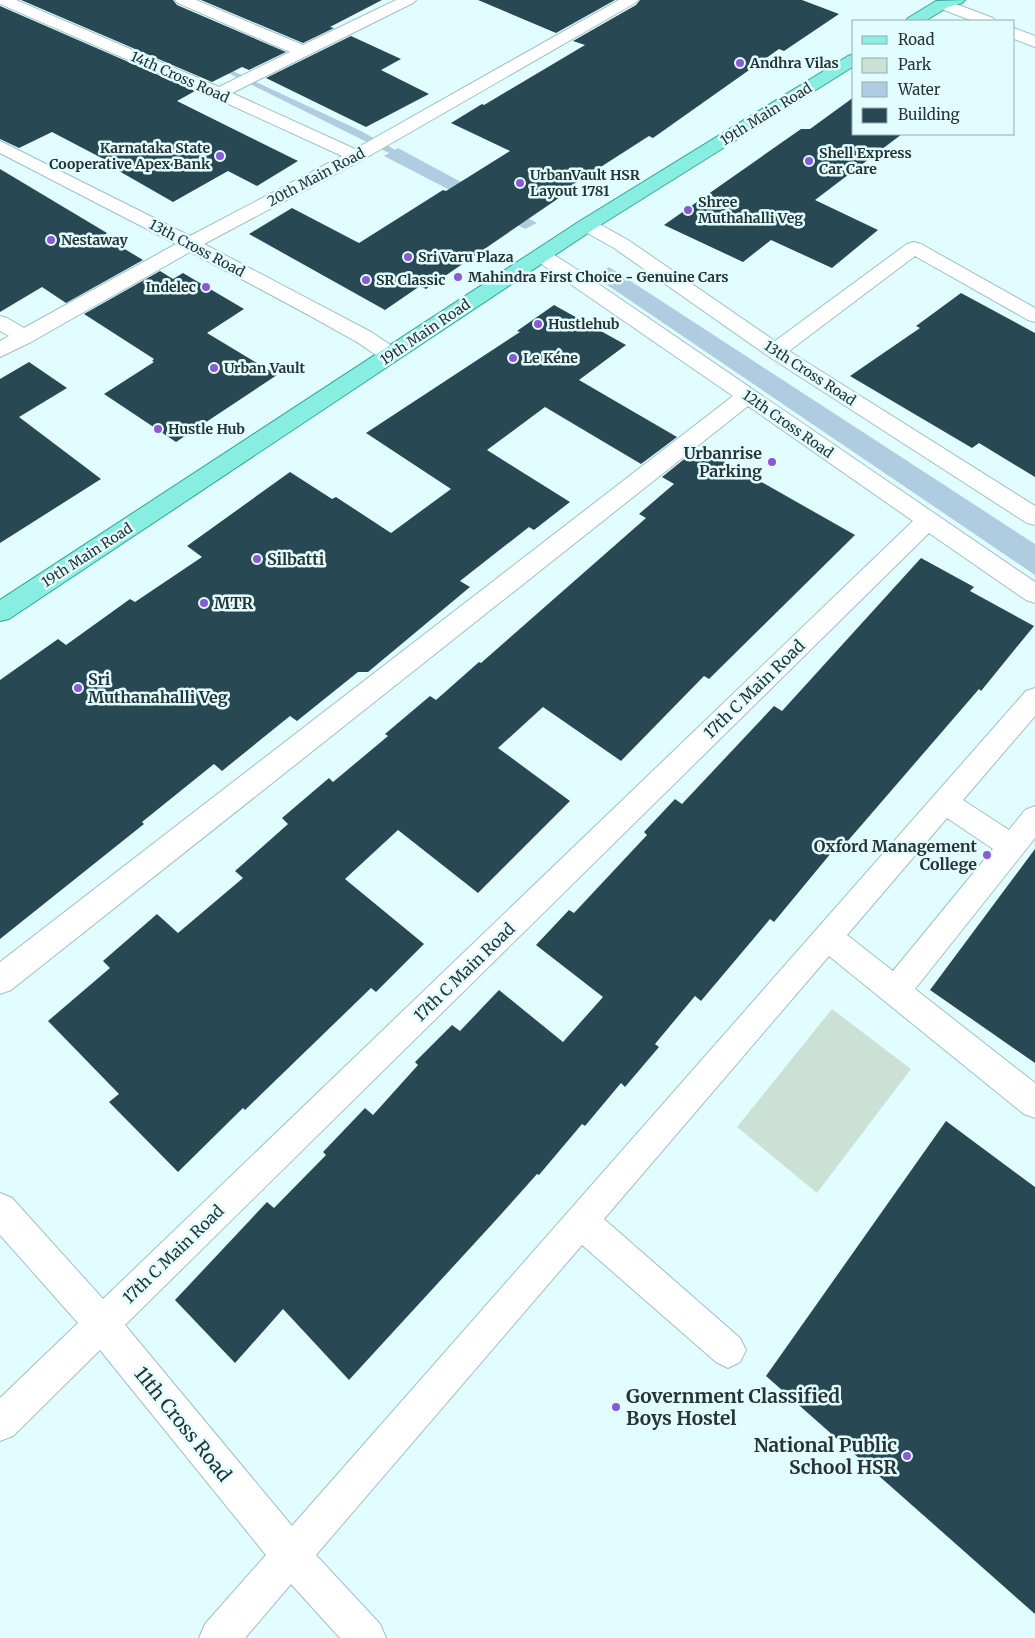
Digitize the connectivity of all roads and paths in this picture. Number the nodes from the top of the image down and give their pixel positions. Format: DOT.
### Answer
graph roads {
  1 [pos="3,0"];
  2 [pos="183,0"];
  3 [pos="217,0"];
  4 [pos="408,0"];
  5 [pos="630,0"];
  6 [pos="947,1"];
  7 [pos="200,8"];
  8 [pos="916,20"];
  9 [pos="985,20"];
  10 [pos="1015,33"];
  11 [pos="1035,42"];
  12 [pos="303,51"];
  13 [pos="852,60"];
  14 [pos="219,93"];
  15 [pos="0,146"];
  16 [pos="356,156"];
  17 [pos="587,225"];
  18 [pos="190,244"];
  19 [pos="545,252"];
  20 [pos="1035,316"];
  21 [pos="0,322"];
  22 [pos="24,337"];
  23 [pos="0,350"];
  24 [pos="775,351"];
  25 [pos="391,354"];
  26 [pos="747,396"];
  27 [pos="1035,517"];
  28 [pos="928,520"];
  29 [pos="1035,594"];
  30 [pos="0,612"];
  31 [pos="1035,698"];
  32 [pos="945,802"];
  33 [pos="1035,818"];
  34 [pos="1012,847"];
  35 [pos="827,937"];
  36 [pos="0,980"];
  37 [pos="895,991"];
  38 [pos="1035,1103"];
  39 [pos="0,1210"];
  40 [pos="580,1221"];
  41 [pos="102,1324"];
  42 [pos="728,1350"];
  43 [pos="0,1423"];
  44 [pos="291,1555"];
  45 [pos="219,1638"];
  46 [pos="366,1638"];
  1 -- 14 [label="street, 14th Cross Road"];
  2 -- 7 [label="street"];
  3 -- 7 [label="street"];
  4 -- 12 [label="street"];
  5 -- 16 [label="street, 20th Main Road"];
  6 -- 8 [label="main road"];
  6 -- 9 [label="street"];
  7 -- 12 [label="street"];
  10 -- 11 [label="street"];
  12 -- 14 [label="street"];
  13 -- 17 [label="main road, 19th Main Road"];
  14 -- 16 [label="street, 14th Cross Road"];
  15 -- 18 [label="street, 13th Cross Road"];
  16 -- 18 [label="street, 20th Main Road"];
  17 -- 19 [label="main road, 19th Main Road"];
  17 -- 24 [label="street, 13th Cross Road"];
  18 -- 22 [label="street, 20th Main Road"];
  18 -- 25 [label="street, 13th Cross Road"];
  19 -- 25 [label="main road, 19th Main Road"];
  19 -- 26 [label="street, 12th Cross Road"];
  20 -- 24 [label="street"];
  21 -- 22 [label="street"];
  22 -- 23 [label="street, 20th Main Road"];
  24 -- 27 [label="street, 13th Cross Road"];
  25 -- 30 [label="main road, 19th Main Road"];
  26 -- 28 [label="street, 12th Cross Road"];
  26 -- 36 [label="street"];
  28 -- 29 [label="street, 12th Cross Road"];
  28 -- 41 [label="street, 17th C Main Road"];
  31 -- 32 [label="street"];
  32 -- 34 [label="street"];
  32 -- 35 [label="street"];
  33 -- 34 [label="street"];
  34 -- 37 [label="street"];
  35 -- 37 [label="street"];
  35 -- 40 [label="street"];
  37 -- 38 [label="street"];
  39 -- 41 [label="street, 11th Cross Road"];
  40 -- 42 [label="street"];
  40 -- 44 [label="street"];
  41 -- 43 [label="street, 17th C Main Road"];
  41 -- 44 [label="street, 11th Cross Road"];
  44 -- 45 [label="street"];
  44 -- 46 [label="street, 11th Cross Road"];
}
